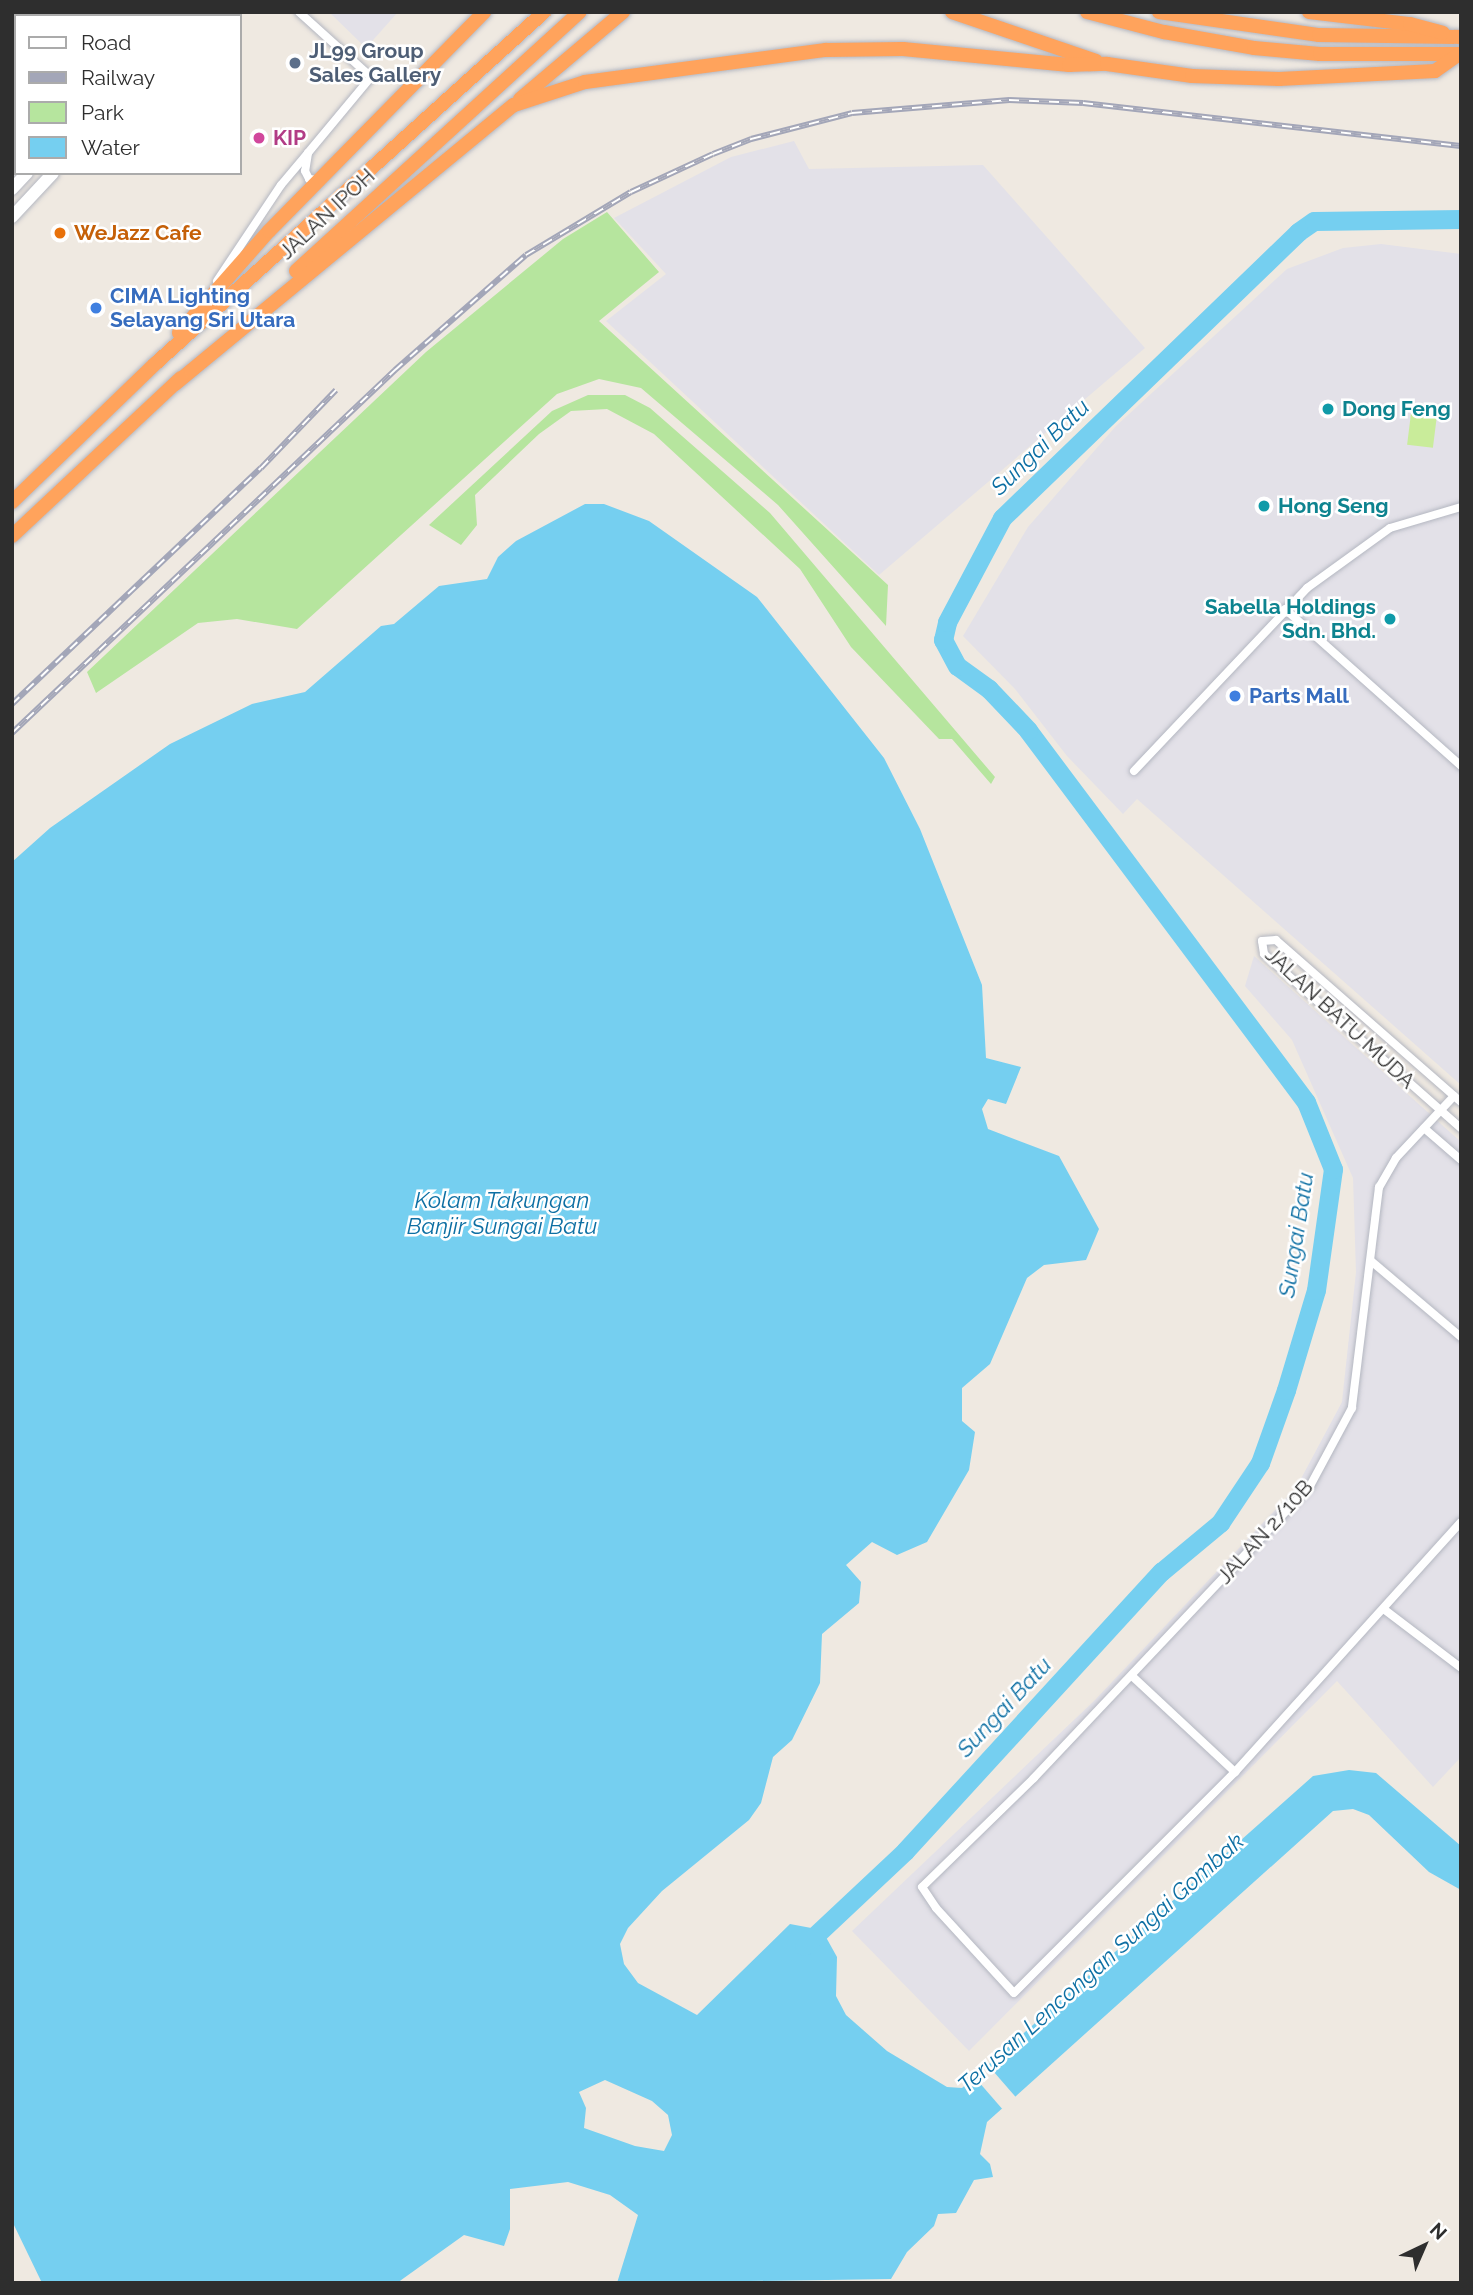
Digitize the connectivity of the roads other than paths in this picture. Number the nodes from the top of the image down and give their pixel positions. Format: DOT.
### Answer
graph roads {
  1 [pos="299,12"];
  2 [pos="484,12"];
  3 [pos="544,12"];
  4 [pos="580,12"];
  5 [pos="623,12"];
  6 [pos="952,12"];
  7 [pos="1087,12"];
  8 [pos="1309,12"];
  9 [pos="1163,13"];
  10 [pos="1457,37"];
  11 [pos="1460,54"];
  12 [pos="1107,64"];
  13 [pos="514,105"];
  14 [pos="308,153"];
  15 [pos="25,175"];
  16 [pos="51,175"];
  17 [pos="320,180"];
  18 [pos="12,189"];
  19 [pos="12,218"];
  20 [pos="202,304"];
  21 [pos="155,365"];
  22 [pos="175,384"];
  23 [pos="12,502"];
  24 [pos="1461,507"];
  25 [pos="12,536"];
  26 [pos="1285,609"];
  27 [pos="1461,766"];
  28 [pos="1134,771"];
  29 [pos="1457,1099"];
  30 [pos="1440,1110"];
  31 [pos="1424,1128"];
  32 [pos="1461,1128"];
  33 [pos="1461,1160"];
  34 [pos="1371,1261"];
  35 [pos="1461,1337"];
  36 [pos="1461,1522"];
  37 [pos="1385,1610"];
  38 [pos="1461,1668"];
  39 [pos="1132,1676"];
  40 [pos="1235,1772"];
  1 -- 14 [label="street"];
  2 -- 17 [label="highway"];
  3 -- 21 [label="highway, JALAN IPOH"];
  4 -- 22 [label="highway, JALAN IPOH"];
  5 -- 13 [label="highway"];
  6 -- 12 [label="highway"];
  7 -- 11 [label="highway"];
  8 -- 10 [label="highway"];
  9 -- 10 [label="highway"];
  11 -- 12 [label="highway"];
  12 -- 13 [label="highway"];
  13 -- 22 [label="highway"];
  14 -- 17 [label="street"];
  14 -- 20 [label="street"];
  15 -- 18 [label="street"];
  16 -- 19 [label="street"];
  17 -- 20 [label="highway"];
  20 -- 21 [label="highway"];
  21 -- 23 [label="highway, JALAN IPOH"];
  22 -- 25 [label="highway, JALAN IPOH"];
  24 -- 26 [label="street"];
  26 -- 27 [label="street"];
  26 -- 28 [label="street"];
  29 -- 30 [label="street, JALAN 2/10B"];
  29 -- 30 [label="street, JALAN BATU MUDA"];
  30 -- 31 [label="street, JALAN 2/10B"];
  30 -- 32 [label="street, JALAN BATU MUDA"];
  31 -- 33 [label="street"];
  31 -- 34 [label="street, JALAN 2/10B"];
  34 -- 35 [label="street"];
  34 -- 39 [label="street, JALAN 2/10B"];
  36 -- 37 [label="street"];
  37 -- 38 [label="street"];
  37 -- 40 [label="street"];
  39 -- 40 [label="street"];
  39 -- 40 [label="street, JALAN 2/10B"];
}
